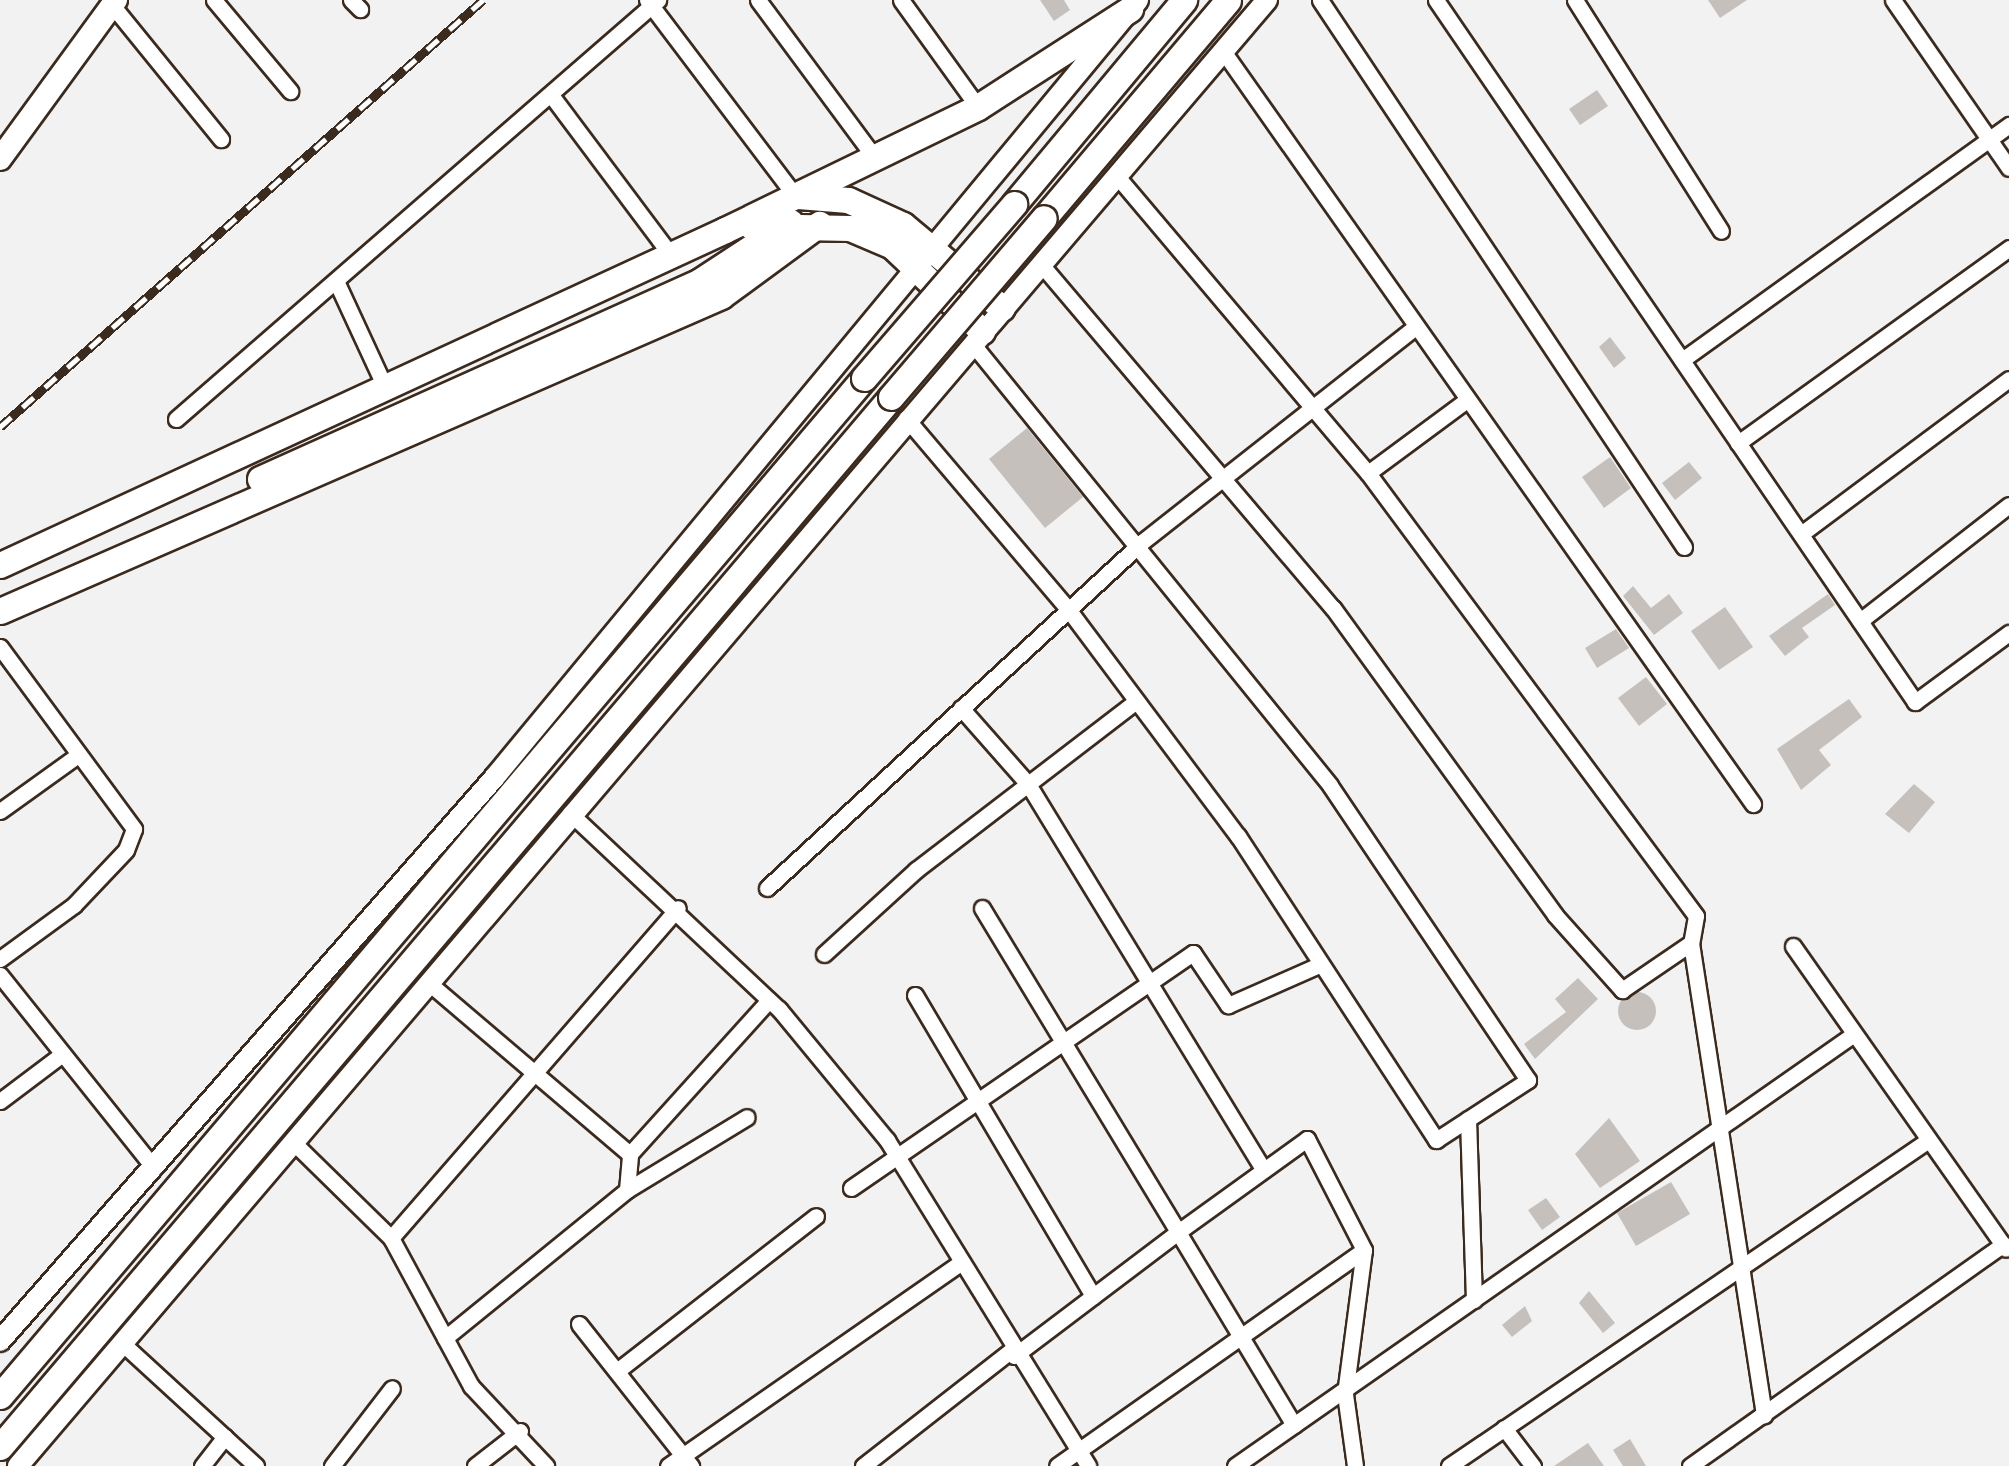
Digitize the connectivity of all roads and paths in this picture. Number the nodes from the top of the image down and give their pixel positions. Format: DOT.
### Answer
graph roads {
  1 [pos="214,0"];
  2 [pos="758,0"];
  3 [pos="901,0"];
  4 [pos="1184,0"];
  5 [pos="1228,0"];
  6 [pos="1267,0"];
  7 [pos="1320,0"];
  8 [pos="1436,0"];
  9 [pos="1575,0"];
  10 [pos="1893,0"];
  11 [pos="114,2"];
  12 [pos="652,2"];
  13 [pos="1134,4"];
  14 [pos="1223,51"];
  15 [pos="290,91"];
  16 [pos="551,94"];
  17 [pos="978,107"];
  18 [pos="2009,125"];
  19 [pos="221,139"];
  20 [pos="1989,140"];
  21 [pos="0,159"];
  22 [pos="877,161"];
  23 [pos="2009,168"];
  24 [pos="1116,176"];
  25 [pos="793,208"];
  26 [pos="819,224"];
  27 [pos="1722,232"];
  28 [pos="2009,248"];
  29 [pos="670,254"];
  30 [pos="926,258"];
  31 [pos="1040,263"];
  32 [pos="336,281"];
  33 [pos="1002,308"];
  34 [pos="1413,329"];
  35 [pos="977,337"];
  36 [pos="1682,360"];
  37 [pos="2009,378"];
  38 [pos="384,385"];
  39 [pos="1464,402"];
  40 [pos="1311,417"];
  41 [pos="906,418"];
  42 [pos="176,419"];
  43 [pos="1738,442"];
  44 [pos="1368,473"];
  45 [pos="1225,481"];
  46 [pos="2009,505"];
  47 [pos="1801,534"];
  48 [pos="1142,542"];
  49 [pos="1684,547"];
  50 [pos="0,565"];
  51 [pos="0,596"];
  52 [pos="1068,609"];
  53 [pos="0,611"];
  54 [pos="1860,621"];
  55 [pos="2009,633"];
  56 [pos="0,648"];
  57 [pos="1132,704"];
  58 [pos="961,708"];
  59 [pos="78,755"];
  60 [pos="1028,784"];
  61 [pos="1753,804"];
  62 [pos="0,811"];
  63 [pos="570,813"];
  64 [pos="766,888"];
  65 [pos="678,908"];
  66 [pos="982,908"];
  67 [pos="1691,943"];
  68 [pos="1793,946"];
  69 [pos="824,954"];
  70 [pos="0,959"];
  71 [pos="1319,965"];
  72 [pos="0,975"];
  73 [pos="1150,981"];
  74 [pos="430,984"];
  75 [pos="915,995"];
  76 [pos="770,1000"];
  77 [pos="1854,1034"];
  78 [pos="1062,1043"];
  79 [pos="62,1055"];
  80 [pos="536,1074"];
  81 [pos="0,1102"];
  82 [pos="982,1102"];
  83 [pos="747,1117"];
  84 [pos="1468,1119"];
  85 [pos="1722,1126"];
  86 [pos="1927,1140"];
  87 [pos="294,1143"];
  88 [pos="630,1154"];
  89 [pos="896,1156"];
  90 [pos="154,1168"];
  91 [pos="1264,1170"];
  92 [pos="851,1188"];
  93 [pos="627,1190"];
  94 [pos="816,1216"];
  95 [pos="1178,1232"];
  96 [pos="391,1238"];
  97 [pos="2006,1248"];
  98 [pos="1364,1250"];
  99 [pos="1745,1263"];
  100 [pos="959,1264"];
  101 [pos="1094,1296"];
  102 [pos="1474,1300"];
  103 [pos="580,1324"];
  104 [pos="1240,1334"];
  105 [pos="445,1338"];
  106 [pos="0,1341"];
  107 [pos="122,1343"];
  108 [pos="1012,1353"];
  109 [pos="617,1372"];
  110 [pos="392,1388"];
  111 [pos="1345,1394"];
  112 [pos="0,1396"];
  113 [pos="1764,1415"];
  114 [pos="1294,1425"];
  115 [pos="1504,1428"];
  116 [pos="520,1431"];
  117 [pos="225,1437"];
  118 [pos="0,1447"];
  119 [pos="1078,1450"];
  120 [pos="687,1461"];
  121 [pos="18,1466"];
  122 [pos="202,1466"];
  123 [pos="256,1466"];
  124 [pos="332,1466"];
  125 [pos="475,1466"];
  126 [pos="546,1466"];
  127 [pos="668,1466"];
  128 [pos="863,1466"];
  129 [pos="1057,1466"];
  130 [pos="1088,1466"];
  131 [pos="1235,1466"];
  132 [pos="1354,1466"];
  133 [pos="1449,1466"];
  134 [pos="1533,1466"];
  135 [pos="1690,1466"];
  1 -- 15 [label="street"];
  2 -- 22 [label="street"];
  3 -- 17 [label="street"];
  4 -- 112 [label="main road, bridge"];
  5 -- 118 [label="main road, bridge"];
  6 -- 14 [label="street"];
  7 -- 49 [label="street"];
  8 -- 36 [label="street"];
  9 -- 27 [label="street"];
  10 -- 20 [label="street"];
  11 -- 19 [label="street"];
  11 -- 21 [label="main road"];
  12 -- 16 [label="street"];
  12 -- 25 [label="street"];
  13 -- 17 [label="main road"];
  13 -- 30 [label="street"];
  14 -- 24 [label="street"];
  14 -- 34 [label="street"];
  16 -- 29 [label="street"];
  16 -- 32 [label="street"];
  17 -- 22 [label="main road"];
  18 -- 20 [label="street"];
  20 -- 23 [label="street"];
  20 -- 36 [label="street"];
  22 -- 25 [label="main road"];
  24 -- 31 [label="street"];
  24 -- 40 [label="street"];
  25 -- 26 [label="main road"];
  25 -- 29 [label="main road"];
  25 -- 30 [label="main road"];
  25 -- 51 [label="main road"];
  26 -- 30 [label="main road"];
  26 -- 53 [label="main road"];
  28 -- 43 [label="street"];
  29 -- 38 [label="main road"];
  30 -- 33 [label="main road"];
  30 -- 35 [label="main road"];
  30 -- 90 [label="street"];
  31 -- 33 [label="street"];
  31 -- 45 [label="street"];
  32 -- 38 [label="street"];
  32 -- 42 [label="street"];
  33 -- 35 [label="street"];
  34 -- 39 [label="street"];
  34 -- 40 [label="street"];
  35 -- 41 [label="street"];
  35 -- 48 [label="street"];
  36 -- 43 [label="street"];
  37 -- 47 [label="street"];
  38 -- 50 [label="main road"];
  39 -- 44 [label="street"];
  39 -- 61 [label="street"];
  40 -- 44 [label="street"];
  40 -- 45 [label="street"];
  41 -- 52 [label="street"];
  41 -- 63 [label="street"];
  43 -- 47 [label="street"];
  44 -- 67 [label="street"];
  45 -- 48 [label="street"];
  45 -- 67 [label="street"];
  46 -- 54 [label="street"];
  47 -- 54 [label="street"];
  48 -- 52 [label="street"];
  48 -- 84 [label="street"];
  52 -- 57 [label="street"];
  52 -- 58 [label="street"];
  54 -- 55 [label="street"];
  56 -- 59 [label="street"];
  57 -- 60 [label="street"];
  57 -- 71 [label="street"];
  58 -- 60 [label="street"];
  58 -- 64 [label="street"];
  59 -- 62 [label="street"];
  59 -- 70 [label="street"];
  60 -- 69 [label="street"];
  60 -- 73 [label="street"];
  63 -- 65 [label="street"];
  63 -- 74 [label="street"];
  65 -- 76 [label="street"];
  65 -- 80 [label="street"];
  66 -- 78 [label="street"];
  67 -- 85 [label="street"];
  68 -- 77 [label="street"];
  71 -- 73 [label="street"];
  71 -- 84 [label="street"];
  72 -- 79 [label="street"];
  73 -- 78 [label="street"];
  73 -- 91 [label="street"];
  74 -- 80 [label="street"];
  74 -- 87 [label="street"];
  75 -- 82 [label="street"];
  76 -- 88 [label="street"];
  76 -- 89 [label="street"];
  77 -- 85 [label="street"];
  77 -- 86 [label="street"];
  78 -- 82 [label="street"];
  78 -- 95 [label="street"];
  79 -- 81 [label="street"];
  79 -- 90 [label="street"];
  80 -- 88 [label="street"];
  80 -- 96 [label="street"];
  82 -- 89 [label="street"];
  82 -- 101 [label="street"];
  83 -- 93 [label="street"];
  84 -- 102 [label="street"];
  85 -- 99 [label="street"];
  85 -- 102 [label="street"];
  86 -- 97 [label="street"];
  86 -- 99 [label="street"];
  87 -- 96 [label="street"];
  87 -- 107 [label="street"];
  88 -- 93 [label="street"];
  89 -- 92 [label="street"];
  89 -- 100 [label="street"];
  90 -- 106 [label="street"];
  91 -- 95 [label="street"];
  91 -- 98 [label="street"];
  93 -- 105 [label="street"];
  94 -- 109 [label="street"];
  95 -- 101 [label="street"];
  95 -- 104 [label="street"];
  96 -- 105 [label="street"];
  97 -- 113 [label="street"];
  98 -- 104 [label="street"];
  98 -- 111 [label="street"];
  99 -- 113 [label="street"];
  99 -- 115 [label="street"];
  100 -- 108 [label="street"];
  100 -- 120 [label="street"];
  101 -- 108 [label="street"];
  102 -- 111 [label="street"];
  103 -- 109 [label="street"];
  104 -- 114 [label="street"];
  104 -- 119 [label="street"];
  105 -- 116 [label="street"];
  107 -- 117 [label="street"];
  107 -- 121 [label="street"];
  108 -- 119 [label="street"];
  108 -- 128 [label="street"];
  109 -- 120 [label="street"];
  110 -- 124 [label="street"];
  111 -- 114 [label="street"];
  111 -- 132 [label="street"];
  113 -- 135 [label="street"];
  114 -- 131 [label="street"];
  115 -- 133 [label="street"];
  115 -- 134 [label="street"];
  116 -- 125 [label="street"];
  116 -- 126 [label="street"];
  117 -- 122 [label="street"];
  117 -- 123 [label="street"];
  119 -- 129 [label="street"];
  119 -- 130 [label="street"];
  120 -- 127 [label="street"];
}
